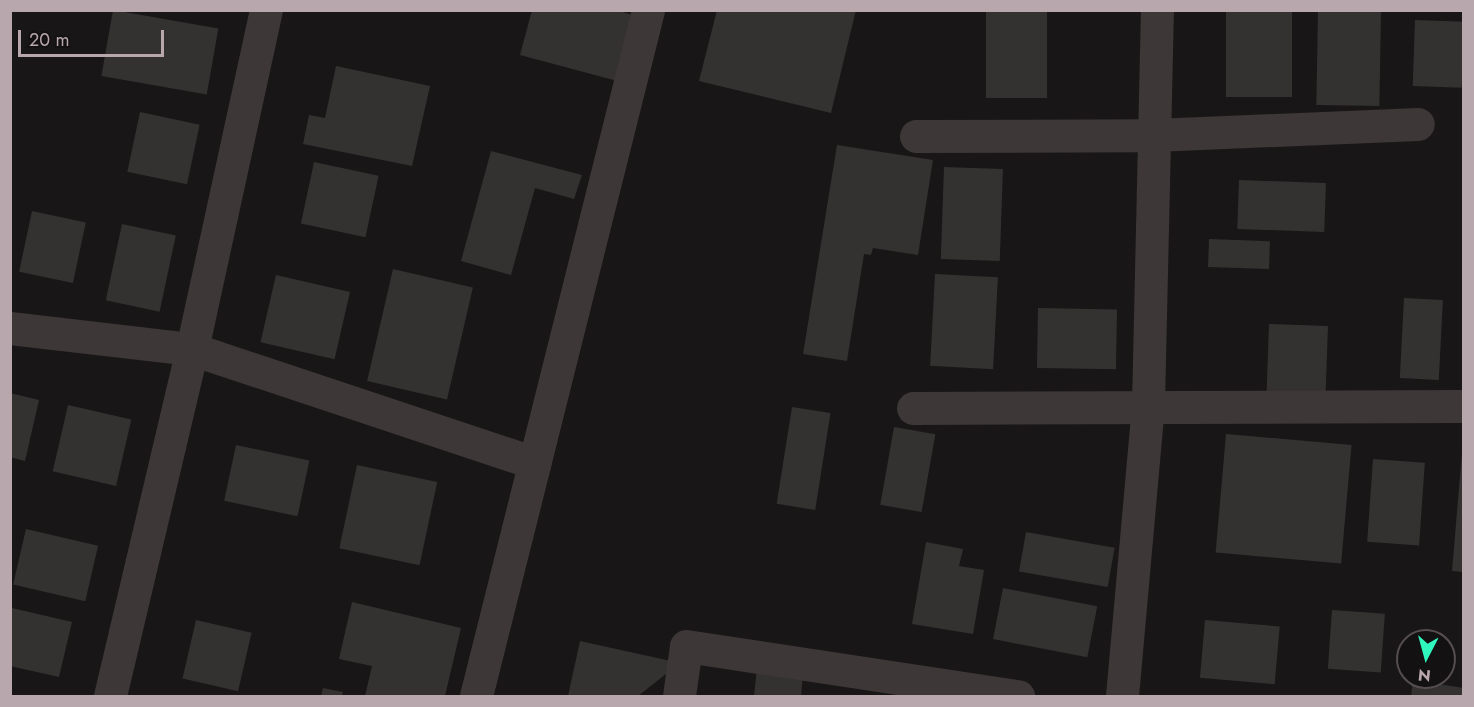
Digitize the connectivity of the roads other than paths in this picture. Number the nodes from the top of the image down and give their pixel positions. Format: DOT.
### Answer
graph roads {
  1 [pos="266,10"];
  2 [pos="648,10"];
  3 [pos="1157,10"];
  4 [pos="1418,124"];
  5 [pos="1154,135"];
  6 [pos="916,136"];
  7 [pos="10,328"];
  8 [pos="192,349"];
  9 [pos="1148,405"];
  10 [pos="1464,406"];
  11 [pos="913,408"];
  12 [pos="535,463"];
  13 [pos="110,696"];
  14 [pos="476,696"];
  15 [pos="679,696"];
  16 [pos="1018,696"];
  17 [pos="1122,696"];
  1 -- 8 [label="street"];
  2 -- 12 [label="street"];
  3 -- 5 [label="street"];
  4 -- 5 [label="street"];
  5 -- 6 [label="street"];
  5 -- 9 [label="street"];
  7 -- 8 [label="street"];
  8 -- 12 [label="street"];
  8 -- 13 [label="street"];
  9 -- 10 [label="street"];
  9 -- 11 [label="street"];
  9 -- 17 [label="street"];
  12 -- 14 [label="street"];
  15 -- 16 [label="street"];
}
